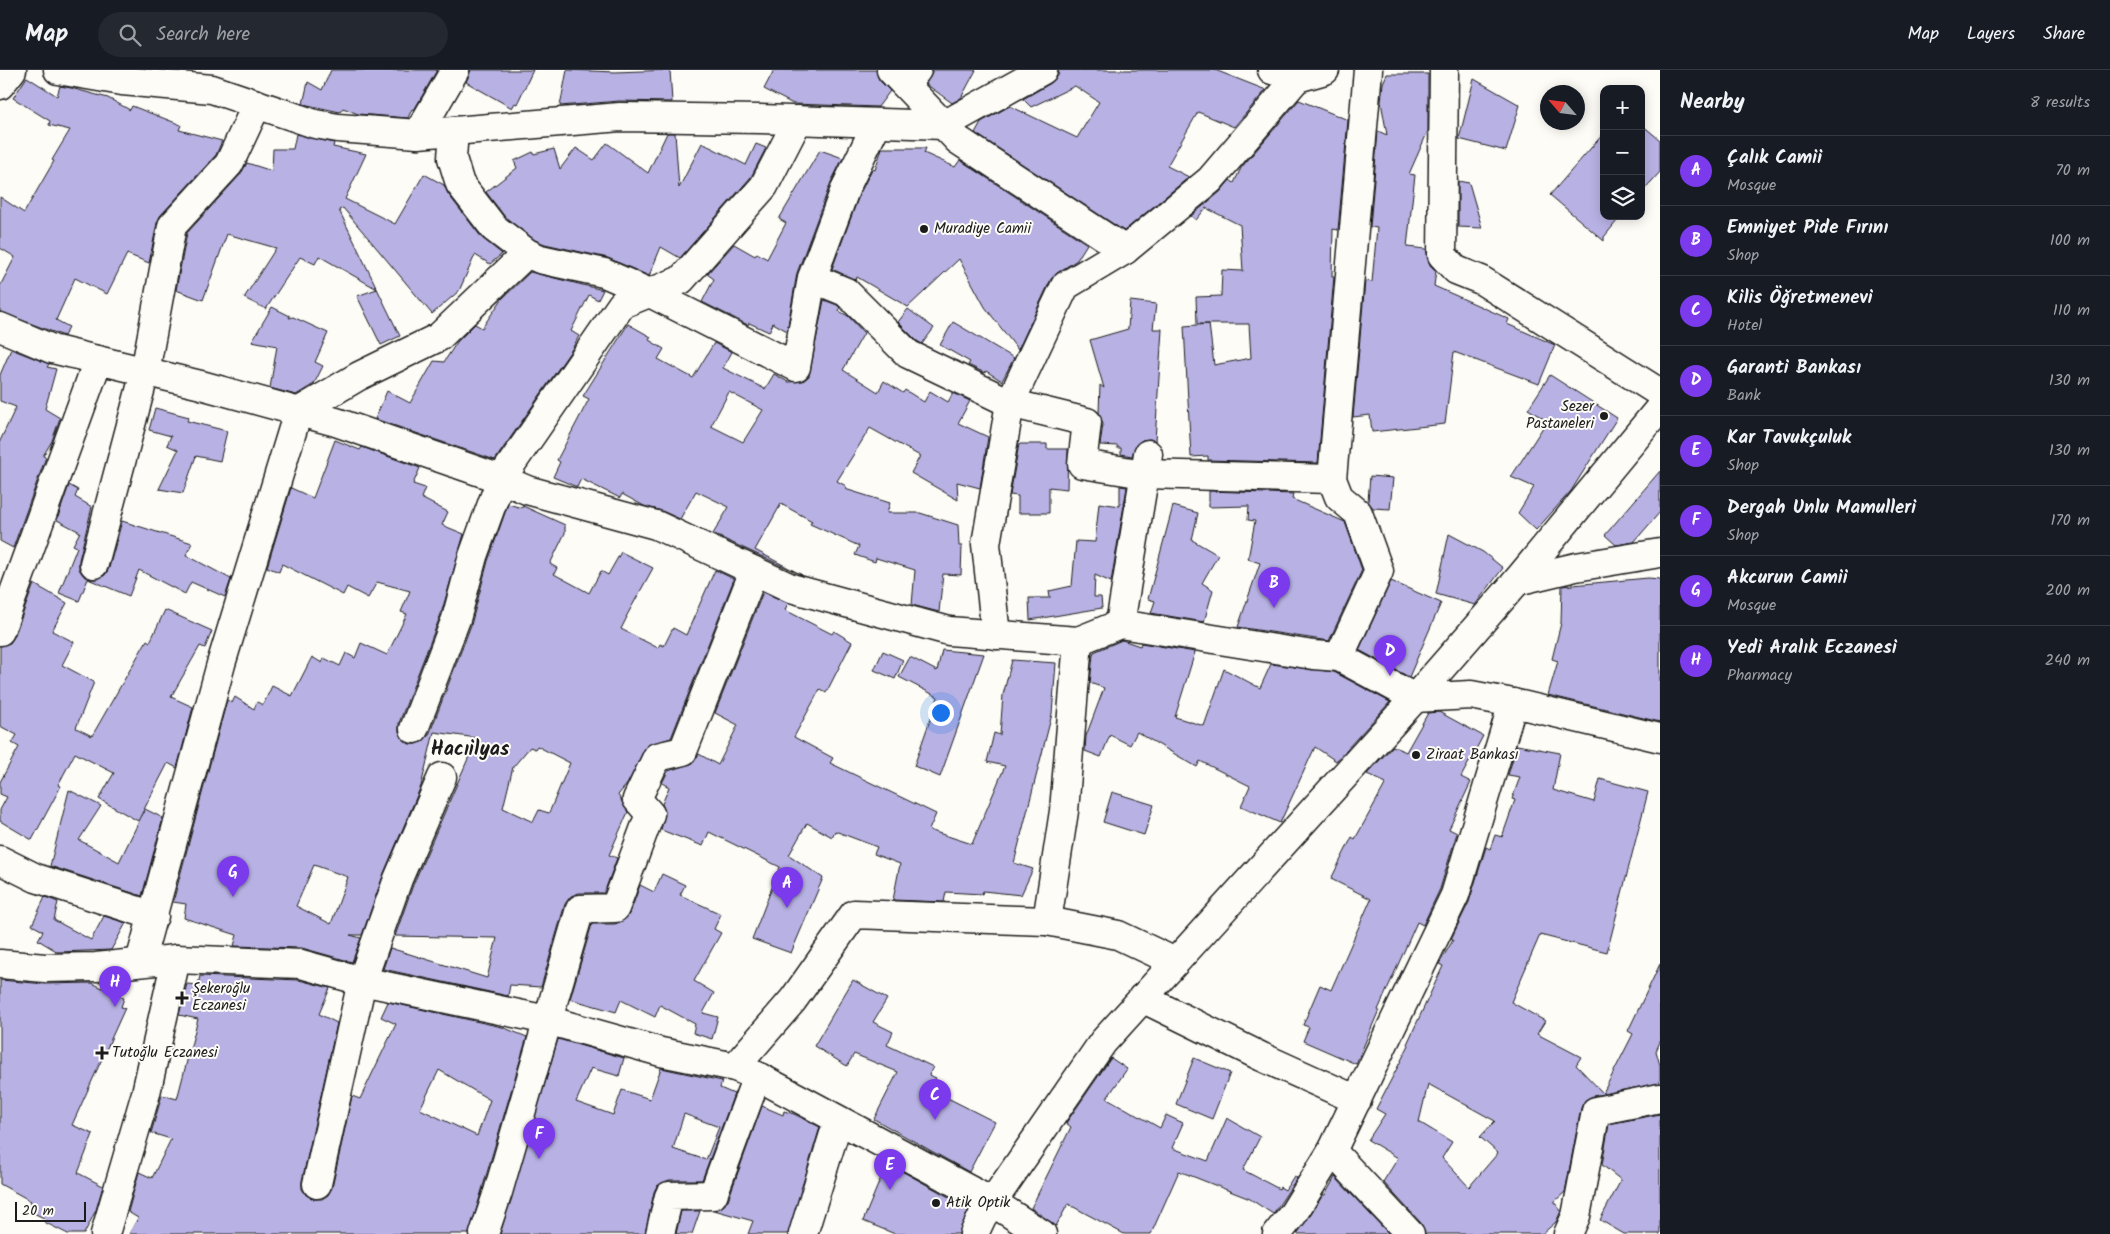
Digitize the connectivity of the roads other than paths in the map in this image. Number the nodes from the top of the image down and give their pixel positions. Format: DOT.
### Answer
graph roads {
  1 [pos="12,70"];
  2 [pos="58,70"];
  3 [pos="456,70"];
  4 [pos="1043,70"];
  5 [pos="1325,70"];
  6 [pos="1368,70"];
  7 [pos="1444,70"];
  8 [pos="1290,73"];
  9 [pos="905,75"];
  10 [pos="153,76"];
  11 [pos="0,85"];
  12 [pos="257,104"];
  13 [pos="798,120"];
  14 [pos="877,123"];
  15 [pos="944,125"];
  16 [pos="454,131"];
  17 [pos="418,134"];
  18 [pos="1124,250"];
  19 [pos="526,253"];
  20 [pos="812,278"];
  21 [pos="650,293"];
  22 [pos="0,327"];
  23 [pos="98,360"];
  24 [pos="145,372"];
  25 [pos="1660,393"];
  26 [pos="1010,403"];
  27 [pos="1660,408"];
  28 [pos="298,412"];
  29 [pos="1146,464"];
  30 [pos="501,479"];
  31 [pos="1332,479"];
  32 [pos="1660,552"];
  33 [pos="94,564"];
  34 [pos="754,571"];
  35 [pos="1517,581"];
  36 [pos="1120,624"];
  37 [pos="0,631"];
  38 [pos="996,635"];
  39 [pos="1078,641"];
  40 [pos="1339,657"];
  41 [pos="1415,698"];
  42 [pos="1513,703"];
  43 [pos="414,729"];
  44 [pos="1660,738"];
  45 [pos="442,777"];
  46 [pos="0,860"];
  47 [pos="154,916"];
  48 [pos="1047,921"];
  49 [pos="176,959"];
  50 [pos="140,962"];
  51 [pos="1175,962"];
  52 [pos="0,964"];
  53 [pos="362,981"];
  54 [pos="1142,998"];
  55 [pos="547,1020"];
  56 [pos="746,1072"];
  57 [pos="1660,1098"];
  58 [pos="1357,1100"];
  59 [pos="838,1121"];
  60 [pos="1332,1151"];
  61 [pos="317,1184"];
  62 [pos="992,1202"];
  63 [pos="105,1234"];
  64 [pos="484,1234"];
  65 [pos="660,1234"];
  66 [pos="803,1234"];
  67 [pos="974,1234"];
  68 [pos="1042,1234"];
  69 [pos="1277,1234"];
  70 [pos="1410,1234"];
  71 [pos="1568,1234"];
  1 -- 11 [label="street"];
  2 -- 10 [label="street"];
  3 -- 17 [label="street"];
  4 -- 15 [label="street"];
  5 -- 8 [label="street"];
  6 -- 31 [label="street"];
  7 -- 25 [label="street"];
  8 -- 18 [label="street"];
  9 -- 15 [label="street"];
  10 -- 12 [label="street"];
  12 -- 17 [label="street"];
  12 -- 24 [label="street"];
  13 -- 14 [label="street"];
  13 -- 16 [label="street"];
  13 -- 21 [label="street"];
  14 -- 15 [label="street"];
  14 -- 20 [label="street"];
  15 -- 18 [label="street"];
  16 -- 17 [label="street"];
  16 -- 19 [label="street"];
  18 -- 26 [label="street"];
  19 -- 21 [label="street"];
  19 -- 28 [label="street"];
  20 -- 21 [label="street"];
  20 -- 26 [label="street"];
  21 -- 30 [label="street"];
  22 -- 23 [label="street"];
  23 -- 24 [label="street"];
  23 -- 37 [label="street"];
  24 -- 28 [label="street"];
  24 -- 33 [label="street"];
  26 -- 29 [label="street"];
  26 -- 38 [label="street"];
  27 -- 35 [label="street"];
  28 -- 30 [label="street"];
  28 -- 47 [label="street"];
  29 -- 31 [label="street"];
  29 -- 36 [label="street"];
  30 -- 34 [label="street"];
  30 -- 43 [label="street"];
  31 -- 40 [label="street"];
  32 -- 35 [label="street"];
  34 -- 38 [label="street"];
  34 -- 55 [label="street"];
  35 -- 41 [label="street"];
  36 -- 39 [label="street"];
  36 -- 40 [label="street"];
  38 -- 39 [label="street"];
  39 -- 48 [label="street"];
  40 -- 41 [label="street"];
  41 -- 42 [label="street"];
  41 -- 51 [label="street"];
  42 -- 44 [label="street"];
  42 -- 58 [label="street"];
  45 -- 53 [label="street"];
  46 -- 47 [label="street"];
  47 -- 50 [label="street"];
  48 -- 51 [label="street"];
  48 -- 56 [label="street"];
  49 -- 50 [label="street"];
  49 -- 53 [label="street"];
  49 -- 63 [label="street"];
  50 -- 52 [label="street"];
  51 -- 54 [label="street"];
  53 -- 55 [label="street"];
  53 -- 61 [label="street"];
  54 -- 58 [label="street"];
  54 -- 62 [label="street"];
  55 -- 56 [label="street"];
  55 -- 64 [label="street"];
  56 -- 59 [label="street"];
  56 -- 65 [label="street"];
  57 -- 71 [label="street"];
  58 -- 60 [label="street"];
  59 -- 62 [label="street"];
  59 -- 66 [label="street"];
  60 -- 69 [label="street"];
  60 -- 70 [label="street"];
  62 -- 67 [label="street"];
  62 -- 68 [label="street"];
}
